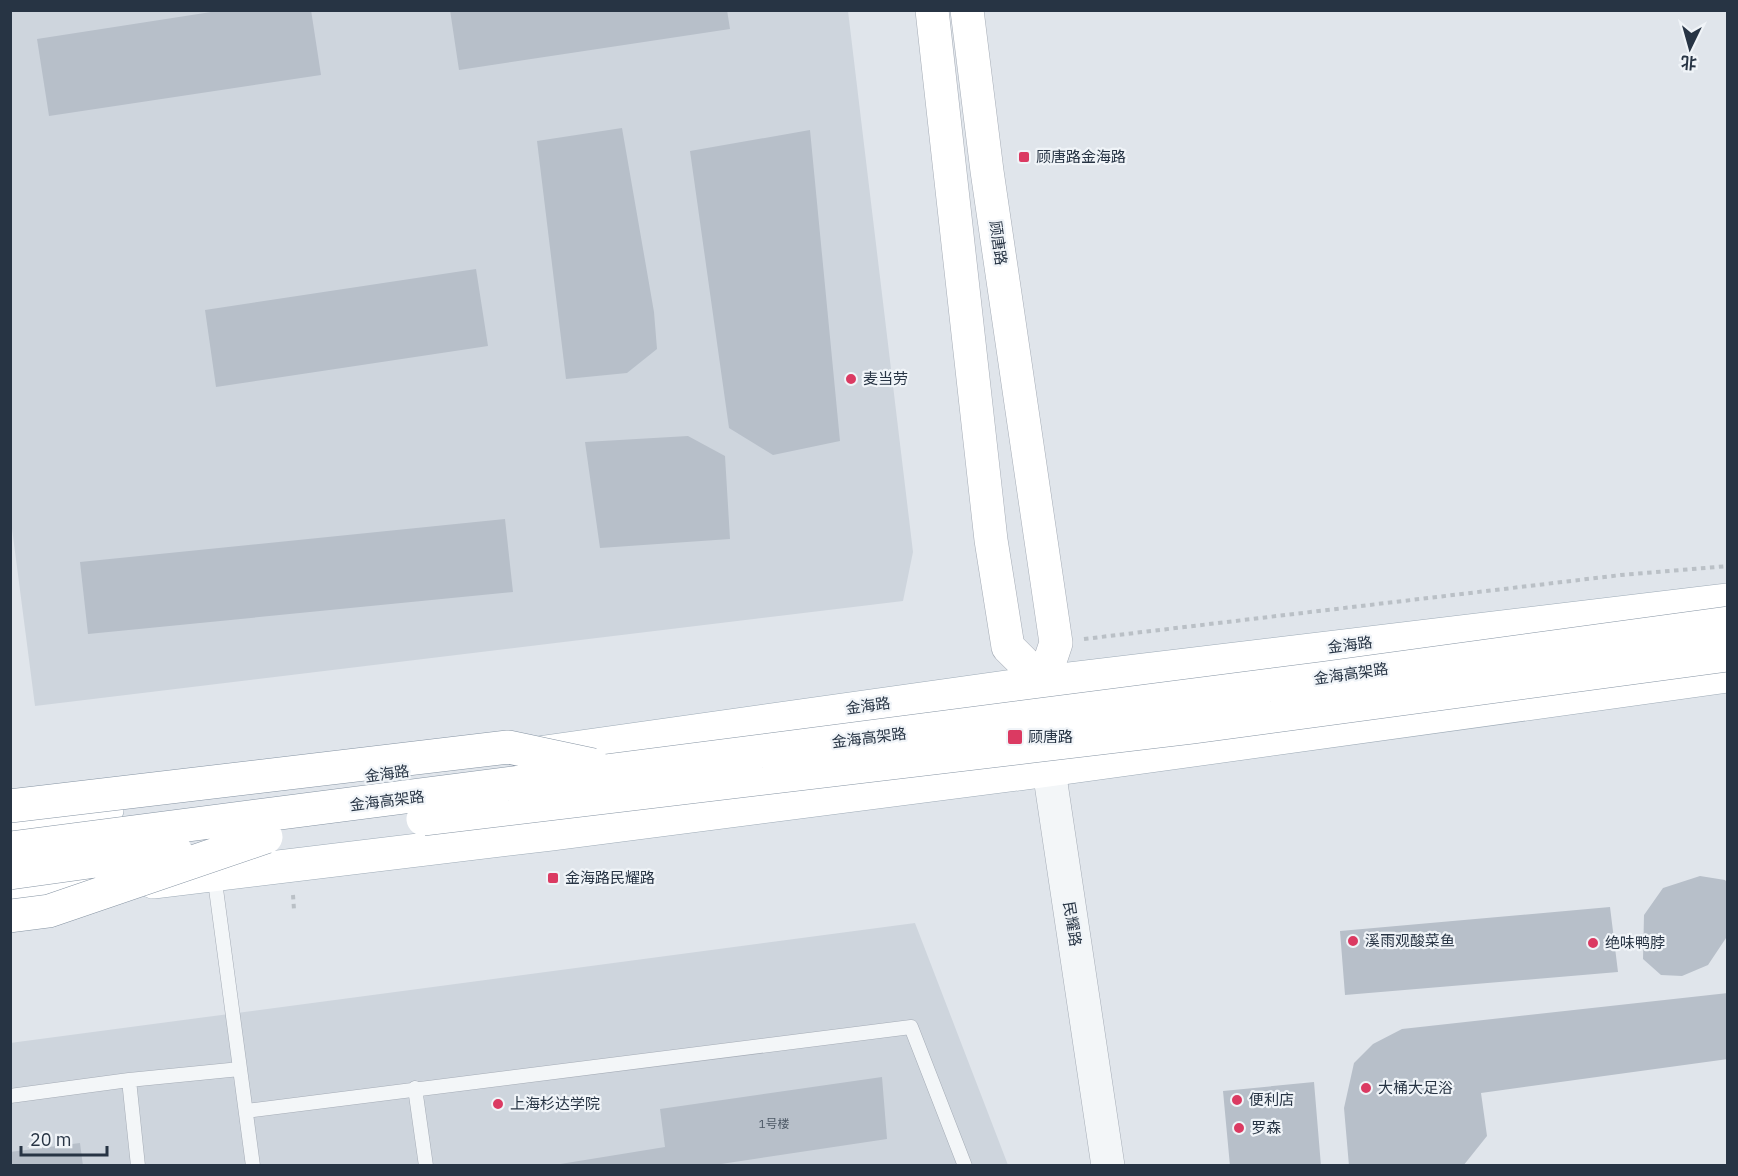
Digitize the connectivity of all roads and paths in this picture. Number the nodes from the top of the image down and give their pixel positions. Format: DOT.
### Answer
graph roads {
  1 [pos="932,10"];
  2 [pos="967,10"];
  3 [pos="1728,600"];
  4 [pos="1728,622"];
  5 [pos="1728,656"];
  6 [pos="1728,676"];
  7 [pos="1043,682"];
  8 [pos="618,770"];
  9 [pos="1049,770"];
  10 [pos="10,806"];
  11 [pos="205,809"];
  12 [pos="10,824"];
  13 [pos="266,837"];
  14 [pos="10,848"];
  15 [pos="214,876"];
  16 [pos="11,891"];
  17 [pos="240,1069"];
  18 [pos="129,1080"];
  19 [pos="415,1088"];
  20 [pos="10,1095"];
  21 [pos="246,1111"];
  22 [pos="138,1166"];
  23 [pos="253,1166"];
  24 [pos="426,1166"];
  25 [pos="965,1166"];
  26 [pos="1108,1166"];
  1 -- 7 [label="main road"];
  2 -- 7 [label="main road, 顾唐路"];
  3 -- 7 [label="main road, 金海路"];
  4 -- 8 [label="main road, 金海高架路, bridge"];
  5 -- 13 [label="main road, 金海高架路, bridge"];
  6 -- 9 [label="main road"];
  7 -- 9 [label="main road, 民耀路"];
  7 -- 12 [label="main road, 金海路"];
  8 -- 10 [label="main road, bridge"];
  8 -- 14 [label="main road, 金海高架路, bridge"];
  9 -- 15 [label="main road"];
  9 -- 26 [label="street, 民耀路"];
  11 -- 15 [label="lane"];
  13 -- 16 [label="main road, 金海高架路, bridge"];
  13 -- 16 [label="main road, bridge"];
  15 -- 16 [label="main road"];
  15 -- 17 [label="lane"];
  17 -- 18 [label="lane"];
  17 -- 21 [label="lane"];
  18 -- 20 [label="lane"];
  18 -- 22 [label="lane"];
  19 -- 21 [label="lane"];
  19 -- 24 [label="lane"];
  19 -- 25 [label="lane"];
  21 -- 23 [label="lane"];
}
